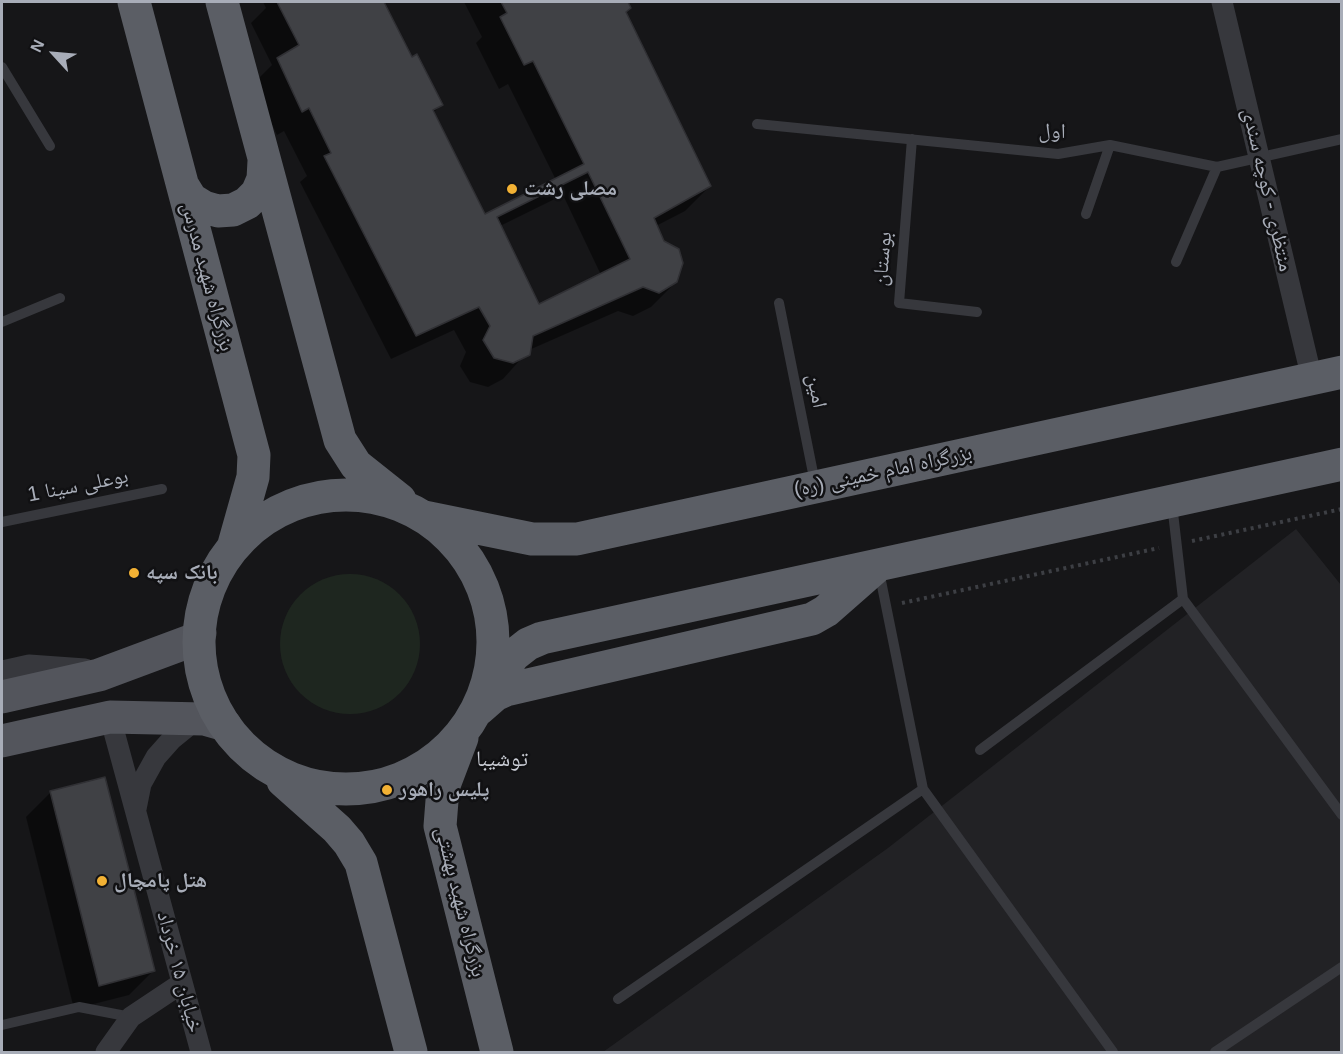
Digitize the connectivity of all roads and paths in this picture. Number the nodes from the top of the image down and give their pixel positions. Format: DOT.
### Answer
graph roads {
  1 [pos="134,2"];
  2 [pos="222,2"];
  3 [pos="1222,2"];
  4 [pos="2,67"];
  5 [pos="757,124"];
  6 [pos="912,139"];
  7 [pos="1341,139"];
  8 [pos="1110,145"];
  9 [pos="50,147"];
  10 [pos="1259,158"];
  11 [pos="264,161"];
  12 [pos="1217,167"];
  13 [pos="183,186"];
  14 [pos="1086,214"];
  15 [pos="1176,262"];
  16 [pos="60,298"];
  17 [pos="779,303"];
  18 [pos="977,312"];
  19 [pos="2,322"];
  20 [pos="1327,376"];
  21 [pos="1341,464"];
  22 [pos="816,487"];
  23 [pos="162,489"];
  24 [pos="1172,501"];
  25 [pos="1341,509"];
  26 [pos="421,516"];
  27 [pos="2,522"];
  28 [pos="1177,544"];
  29 [pos="231,552"];
  30 [pos="878,565"];
  31 [pos="1183,599"];
  32 [pos="886,606"];
  33 [pos="196,636"];
  34 [pos="2,671"];
  35 [pos="110,671"];
  36 [pos="2,696"];
  37 [pos="475,712"];
  38 [pos="110,717"];
  39 [pos="215,722"];
  40 [pos="2,741"];
  41 [pos="980,750"];
  42 [pos="264,764"];
  43 [pos="923,789"];
  44 [pos="136,813"];
  45 [pos="1341,815"];
  46 [pos="1341,967"];
  47 [pos="182,983"];
  48 [pos="618,999"];
  49 [pos="131,1017"];
  50 [pos="2,1025"];
  51 [pos="106,1053"];
  52 [pos="201,1053"];
  53 [pos="411,1053"];
  54 [pos="497,1053"];
  55 [pos="1113,1053"];
  56 [pos="1215,1053"];
  1 -- 13 [label="highway, بزرگراه شهید مدرس"];
  2 -- 11 [label="highway"];
  3 -- 10 [label="street, منتظری - کوچه سندی"];
  4 -- 9 [label="lane"];
  5 -- 6 [label="lane, اول"];
  6 -- 8 [label="lane, اول"];
  6 -- 18 [label="lane, بوستان"];
  7 -- 10 [label="lane, اول"];
  8 -- 12 [label="lane, اول"];
  8 -- 14 [label="lane"];
  10 -- 12 [label="lane, اول"];
  10 -- 20 [label="street, منتظری - کوچه سندی"];
  11 -- 13 [label="highway"];
  11 -- 26 [label="highway"];
  12 -- 15 [label="lane"];
  13 -- 29 [label="highway, بزرگراه شهید مدرس"];
  16 -- 19 [label="lane"];
  17 -- 22 [label="lane, امین"];
  20 -- 22 [label="highway, بزرگراه امام خمینی (ره)"];
  21 -- 24 [label="highway"];
  22 -- 26 [label="highway, بزرگراه امام خمینی (ره)"];
  23 -- 27 [label="lane, بوعلی سینا 1"];
  24 -- 28 [label="lane"];
  24 -- 30 [label="highway"];
  25 -- 28 [label="path"];
  26 -- 29 [label="highway"];
  26 -- 37 [label="highway, بزرگراه شهید بهشتی"];
  28 -- 31 [label="lane"];
  28 -- 32 [label="path"];
  29 -- 33 [label="highway"];
  30 -- 32 [label="lane"];
  30 -- 37 [label="highway"];
  31 -- 41 [label="lane"];
  31 -- 45 [label="lane"];
  32 -- 43 [label="lane"];
  33 -- 35 [label="main road"];
  33 -- 39 [label="highway"];
  34 -- 35 [label="street"];
  35 -- 36 [label="main road"];
  37 -- 42 [label="highway"];
  37 -- 54 [label="highway, بزرگراه شهید بهشتی"];
  38 -- 39 [label="main road"];
  38 -- 40 [label="main road"];
  38 -- 44 [label="street, خیابان ۱۵ خرداد"];
  39 -- 42 [label="highway"];
  39 -- 44 [label="street"];
  42 -- 53 [label="highway"];
  43 -- 48 [label="lane"];
  43 -- 55 [label="lane"];
  44 -- 47 [label="street, خیابان ۱۵ خرداد"];
  46 -- 56 [label="lane"];
  47 -- 49 [label="street"];
  47 -- 52 [label="street, خیابان ۱۵ خرداد"];
  49 -- 50 [label="lane"];
  49 -- 51 [label="street"];
}
